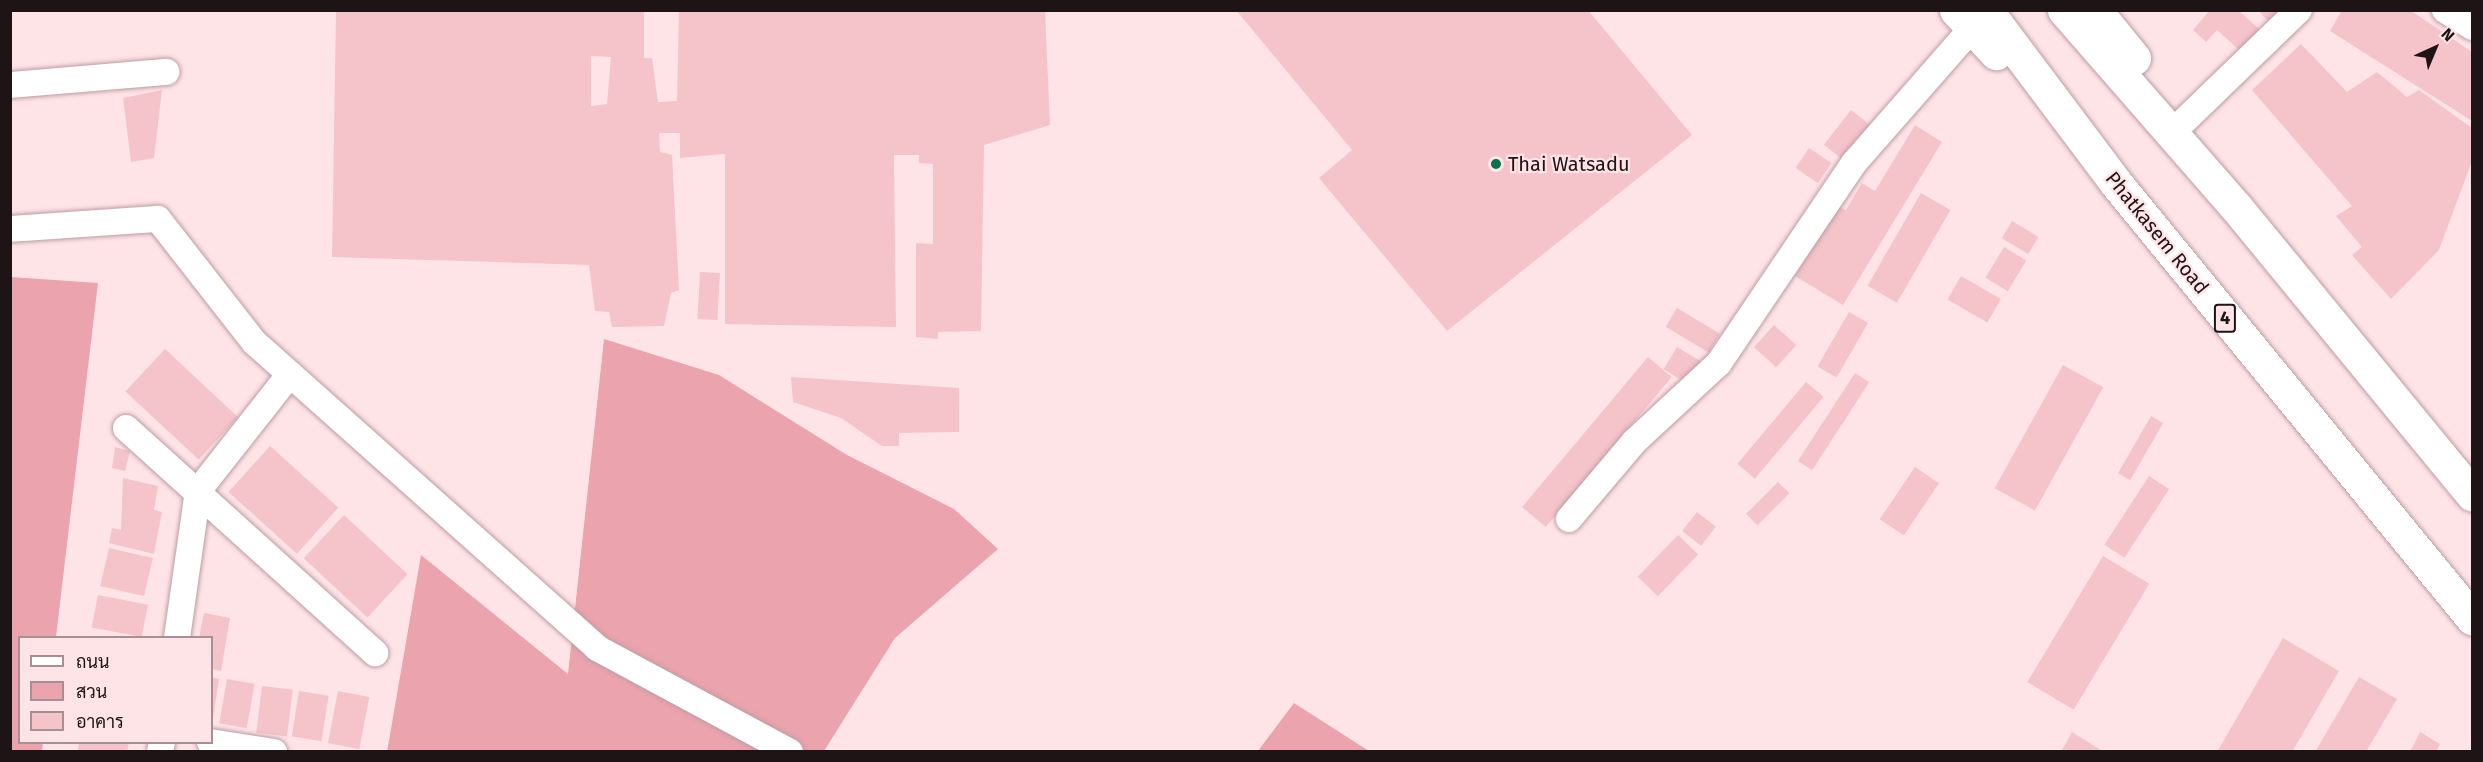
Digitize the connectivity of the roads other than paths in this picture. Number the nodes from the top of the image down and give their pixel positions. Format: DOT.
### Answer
graph roads {
  1 [pos="2064,10"];
  2 [pos="2095,10"];
  3 [pos="2299,10"];
  4 [pos="2445,10"];
  5 [pos="1971,16"];
  6 [pos="2472,27"];
  7 [pos="166,72"];
  8 [pos="10,85"];
  9 [pos="2186,120"];
  10 [pos="2236,207"];
  11 [pos="10,229"];
  12 [pos="290,374"];
  13 [pos="126,428"];
  14 [pos="198,491"];
  15 [pos="2472,494"];
  16 [pos="1569,519"];
  17 [pos="2472,618"];
  18 [pos="177,636"];
  19 [pos="375,653"];
  20 [pos="213,742"];
  21 [pos="274,752"];
  22 [pos="790,752"];
  1 -- 10 [label="highway"];
  2 -- 9 [label="highway"];
  3 -- 9 [label="street"];
  4 -- 6 [label="street"];
  5 -- 16 [label="street"];
  5 -- 17 [label="highway, Phatkasem Road / 4"];
  7 -- 8 [label="street"];
  9 -- 10 [label="highway"];
  10 -- 15 [label="highway"];
  11 -- 12 [label="street"];
  12 -- 14 [label="street"];
  12 -- 22 [label="street"];
  13 -- 14 [label="street"];
  14 -- 18 [label="street"];
  14 -- 19 [label="street"];
  20 -- 21 [label="street"];
}
